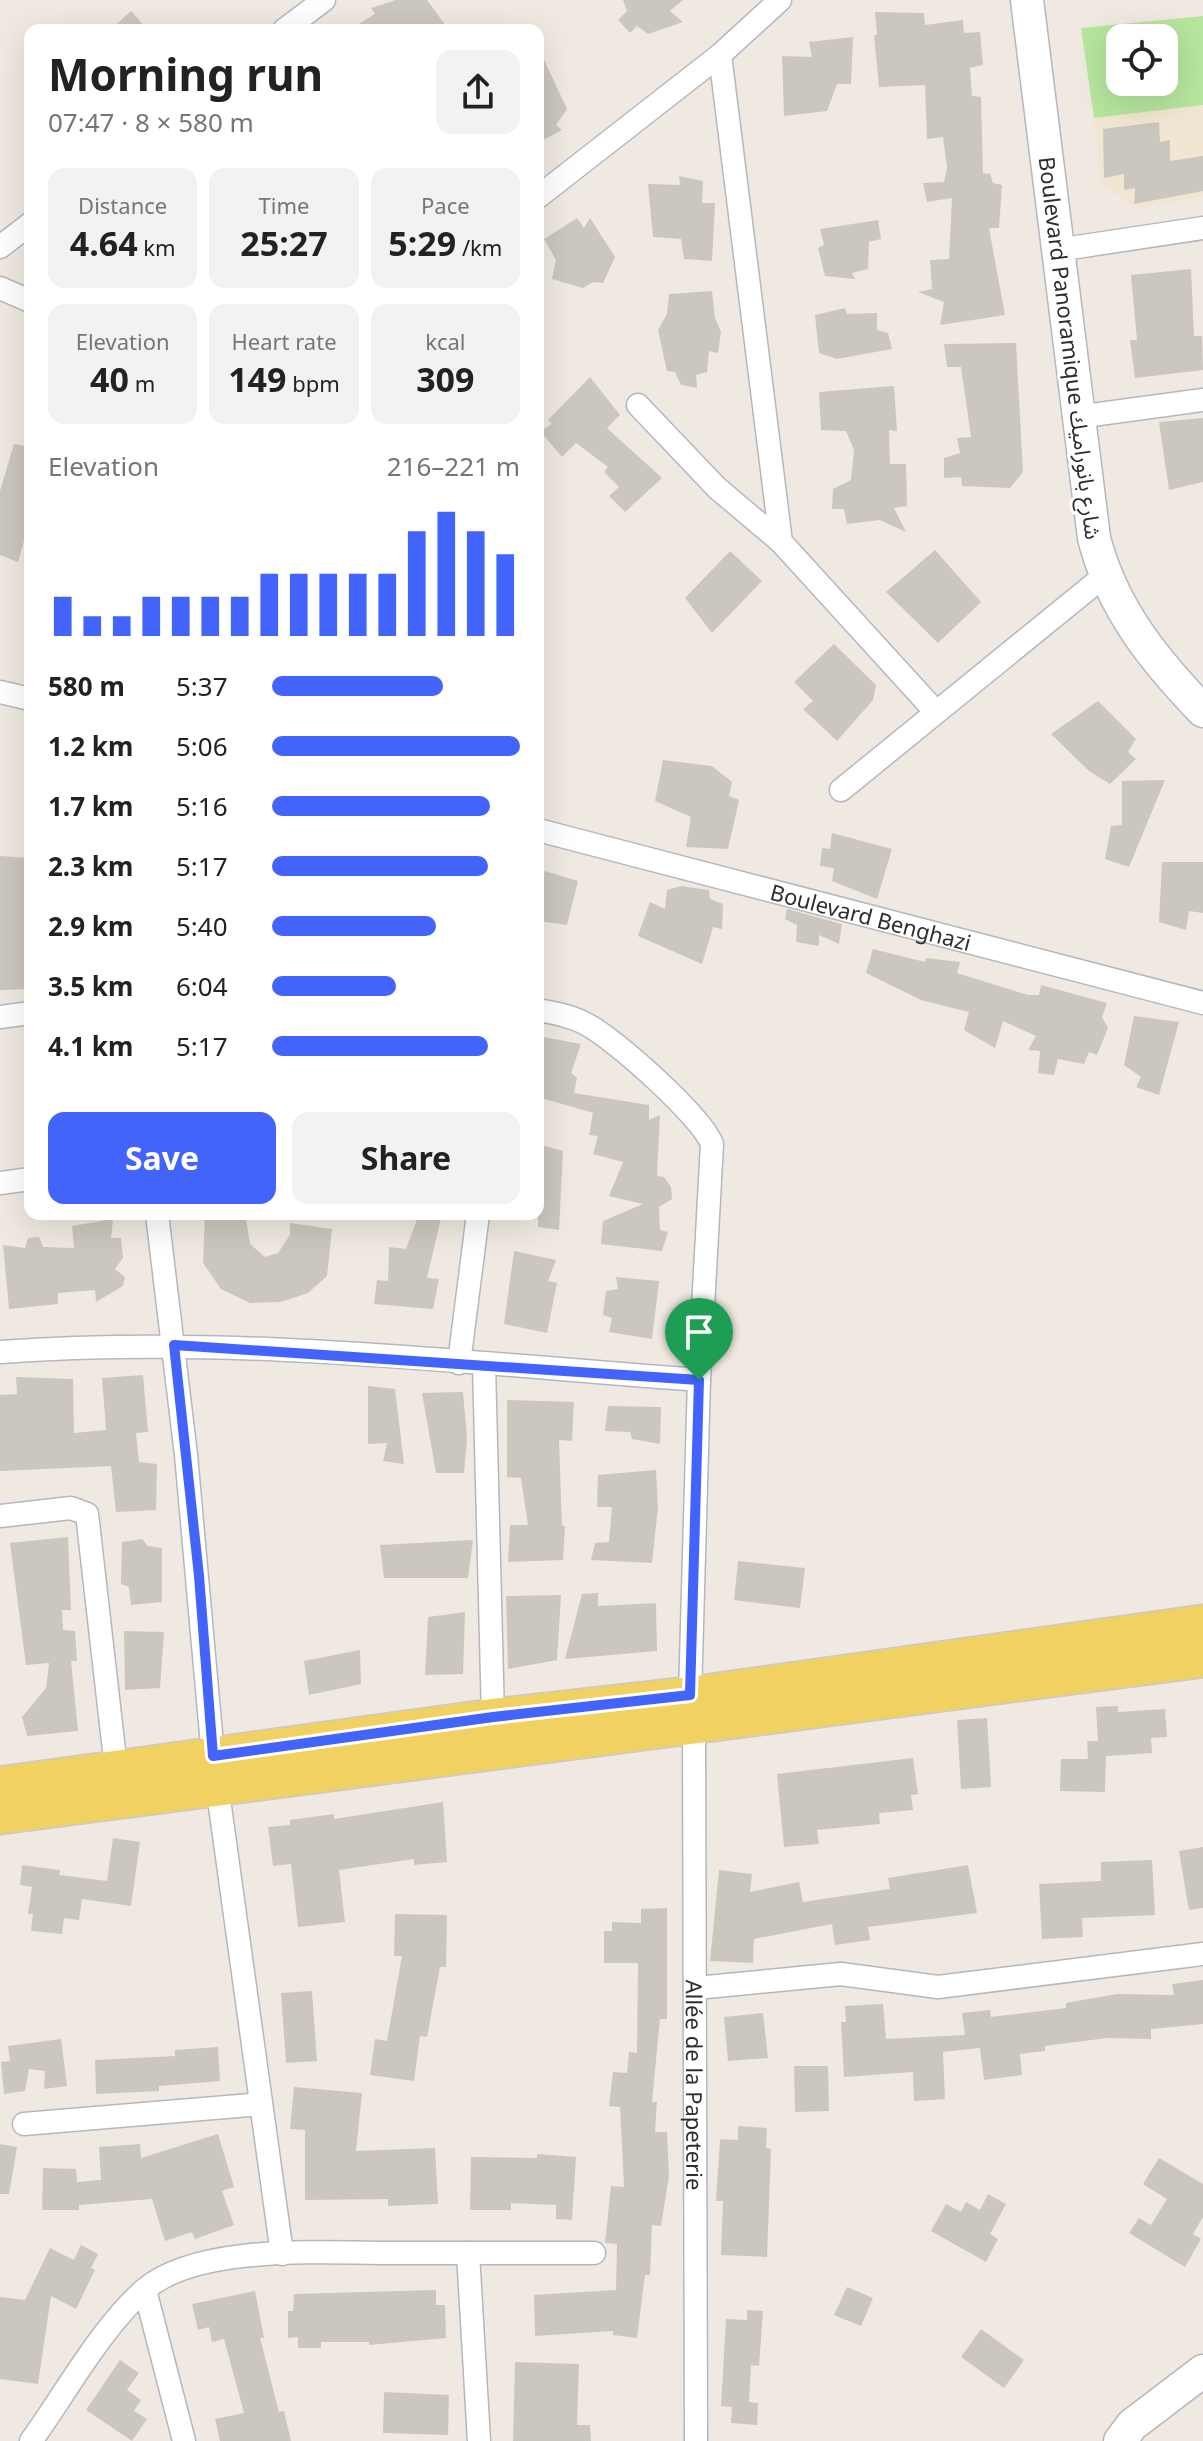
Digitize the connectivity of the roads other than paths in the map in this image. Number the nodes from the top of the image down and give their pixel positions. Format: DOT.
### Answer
graph roads {
  1 [pos="324,0"];
  2 [pos="780,0"];
  3 [pos="1027,0"];
  4 [pos="292,24"];
  5 [pos="720,55"];
  6 [pos="544,192"];
  7 [pos="1203,228"];
  8 [pos="24,229"];
  9 [pos="0,247"];
  10 [pos="1057,250"];
  11 [pos="0,288"];
  12 [pos="24,298"];
  13 [pos="1203,400"];
  14 [pos="638,405"];
  15 [pos="1077,417"];
  16 [pos="781,542"];
  17 [pos="1104,576"];
  18 [pos="0,692"];
  19 [pos="24,698"];
  20 [pos="935,711"];
  21 [pos="1203,711"];
  22 [pos="841,790"];
  23 [pos="544,832"];
  24 [pos="1203,1003"];
  25 [pos="544,1011"];
  26 [pos="24,1014"];
  27 [pos="0,1017"];
  28 [pos="0,1176"];
  29 [pos="24,1178"];
  30 [pos="158,1220"];
  31 [pos="477,1220"];
  32 [pos="174,1345"];
  33 [pos="0,1352"];
  34 [pos="459,1363"];
  35 [pos="484,1365"];
  36 [pos="699,1380"];
  37 [pos="0,1516"];
  38 [pos="1203,1623"];
  39 [pos="1203,1659"];
  40 [pos="692,1711"];
  41 [pos="493,1717"];
  42 [pos="116,1768"];
  43 [pos="216,1772"];
  44 [pos="0,1785"];
  45 [pos="0,1816"];
  46 [pos="1203,1954"];
  47 [pos="696,1988"];
  48 [pos="261,2104"];
  49 [pos="24,2124"];
  50 [pos="468,2253"];
  51 [pos="594,2253"];
  52 [pos="282,2254"];
  53 [pos="145,2290"];
  54 [pos="1203,2371"];
  55 [pos="31,2441"];
  56 [pos="184,2441"];
  57 [pos="479,2441"];
  58 [pos="696,2441"];
  59 [pos="1120,2441"];
  1 -- 4 [label="street"];
  2 -- 5 [label="street"];
  3 -- 10 [label="main road, Boulevard Panoramique شارع بانوراميك"];
  5 -- 6 [label="street"];
  5 -- 16 [label="street"];
  7 -- 10 [label="street"];
  8 -- 9 [label="street"];
  10 -- 15 [label="main road, Boulevard Panoramique شارع بانوراميك"];
  11 -- 12 [label="street"];
  13 -- 15 [label="street"];
  14 -- 16 [label="street"];
  15 -- 17 [label="main road, Boulevard Panoramique شارع بانوراميك"];
  16 -- 20 [label="street"];
  17 -- 20 [label="street"];
  17 -- 21 [label="main road, Boulevard Panoramique شارع بانوراميك"];
  18 -- 19 [label="street"];
  20 -- 22 [label="street"];
  23 -- 24 [label="street, Boulevard Benghazi"];
  25 -- 36 [label="street, Allée de la Papeterie"];
  26 -- 27 [label="street"];
  28 -- 29 [label="street"];
  30 -- 32 [label="street"];
  31 -- 34 [label="street"];
  32 -- 33 [label="street"];
  32 -- 34 [label="street"];
  32 -- 43 [label="street"];
  34 -- 35 [label="street"];
  35 -- 36 [label="street"];
  35 -- 41 [label="street"];
  36 -- 40 [label="street, Allée de la Papeterie"];
  37 -- 42 [label="street"];
  38 -- 40 [label="main road"];
  39 -- 40 [label="main road"];
  40 -- 41 [label="main road"];
  40 -- 43 [label="main road"];
  40 -- 47 [label="street, Allée de la Papeterie"];
  41 -- 43 [label="main road"];
  42 -- 43 [label="main road"];
  42 -- 44 [label="main road"];
  43 -- 45 [label="main road"];
  43 -- 48 [label="street"];
  46 -- 47 [label="street"];
  47 -- 58 [label="street, Allée de la Papeterie"];
  48 -- 49 [label="street"];
  48 -- 52 [label="street"];
  50 -- 51 [label="street"];
  50 -- 52 [label="street"];
  50 -- 57 [label="street"];
  52 -- 53 [label="street"];
  53 -- 55 [label="street"];
  53 -- 56 [label="street"];
  54 -- 59 [label="main road"];
}
